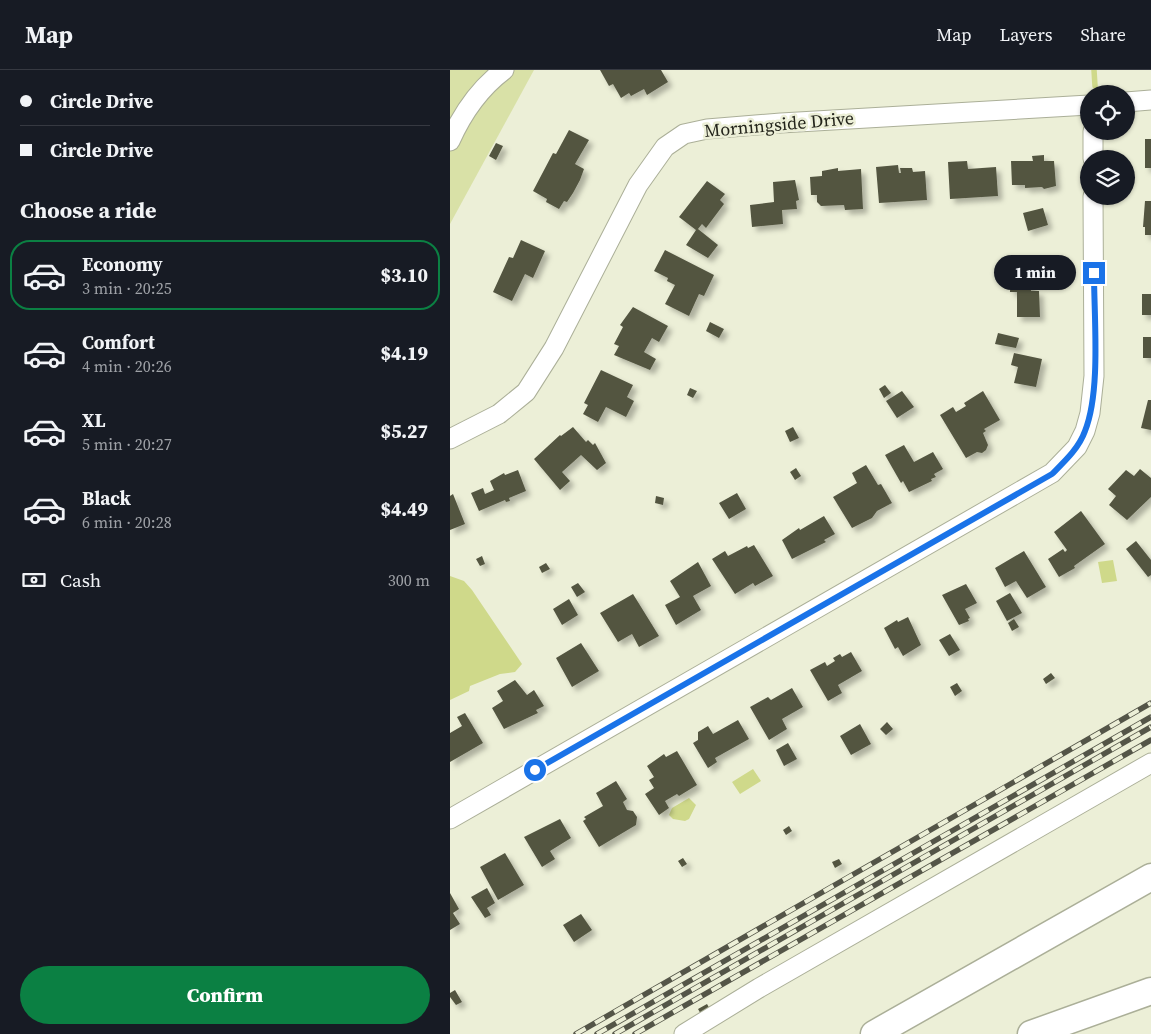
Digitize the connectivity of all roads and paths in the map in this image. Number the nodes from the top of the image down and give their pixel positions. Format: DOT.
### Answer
graph roads {
  1 [pos="504,70"];
  2 [pos="1151,100"];
  3 [pos="1135,101"];
  4 [pos="1080,106"];
  5 [pos="450,142"];
  6 [pos="1093,205"];
  7 [pos="450,439"];
  8 [pos="1151,763"];
  9 [pos="450,818"];
  10 [pos="1151,877"];
  11 [pos="1151,991"];
  12 [pos="684,1034"];
  13 [pos="874,1034"];
  14 [pos="1031,1034"];
  1 -- 5 [label="street"];
  2 -- 3 [label="street"];
  4 -- 7 [label="street, Morningside Drive"];
  6 -- 9 [label="street"];
  8 -- 12 [label="street"];
  10 -- 13 [label="highway"];
  11 -- 14 [label="highway"];
}
